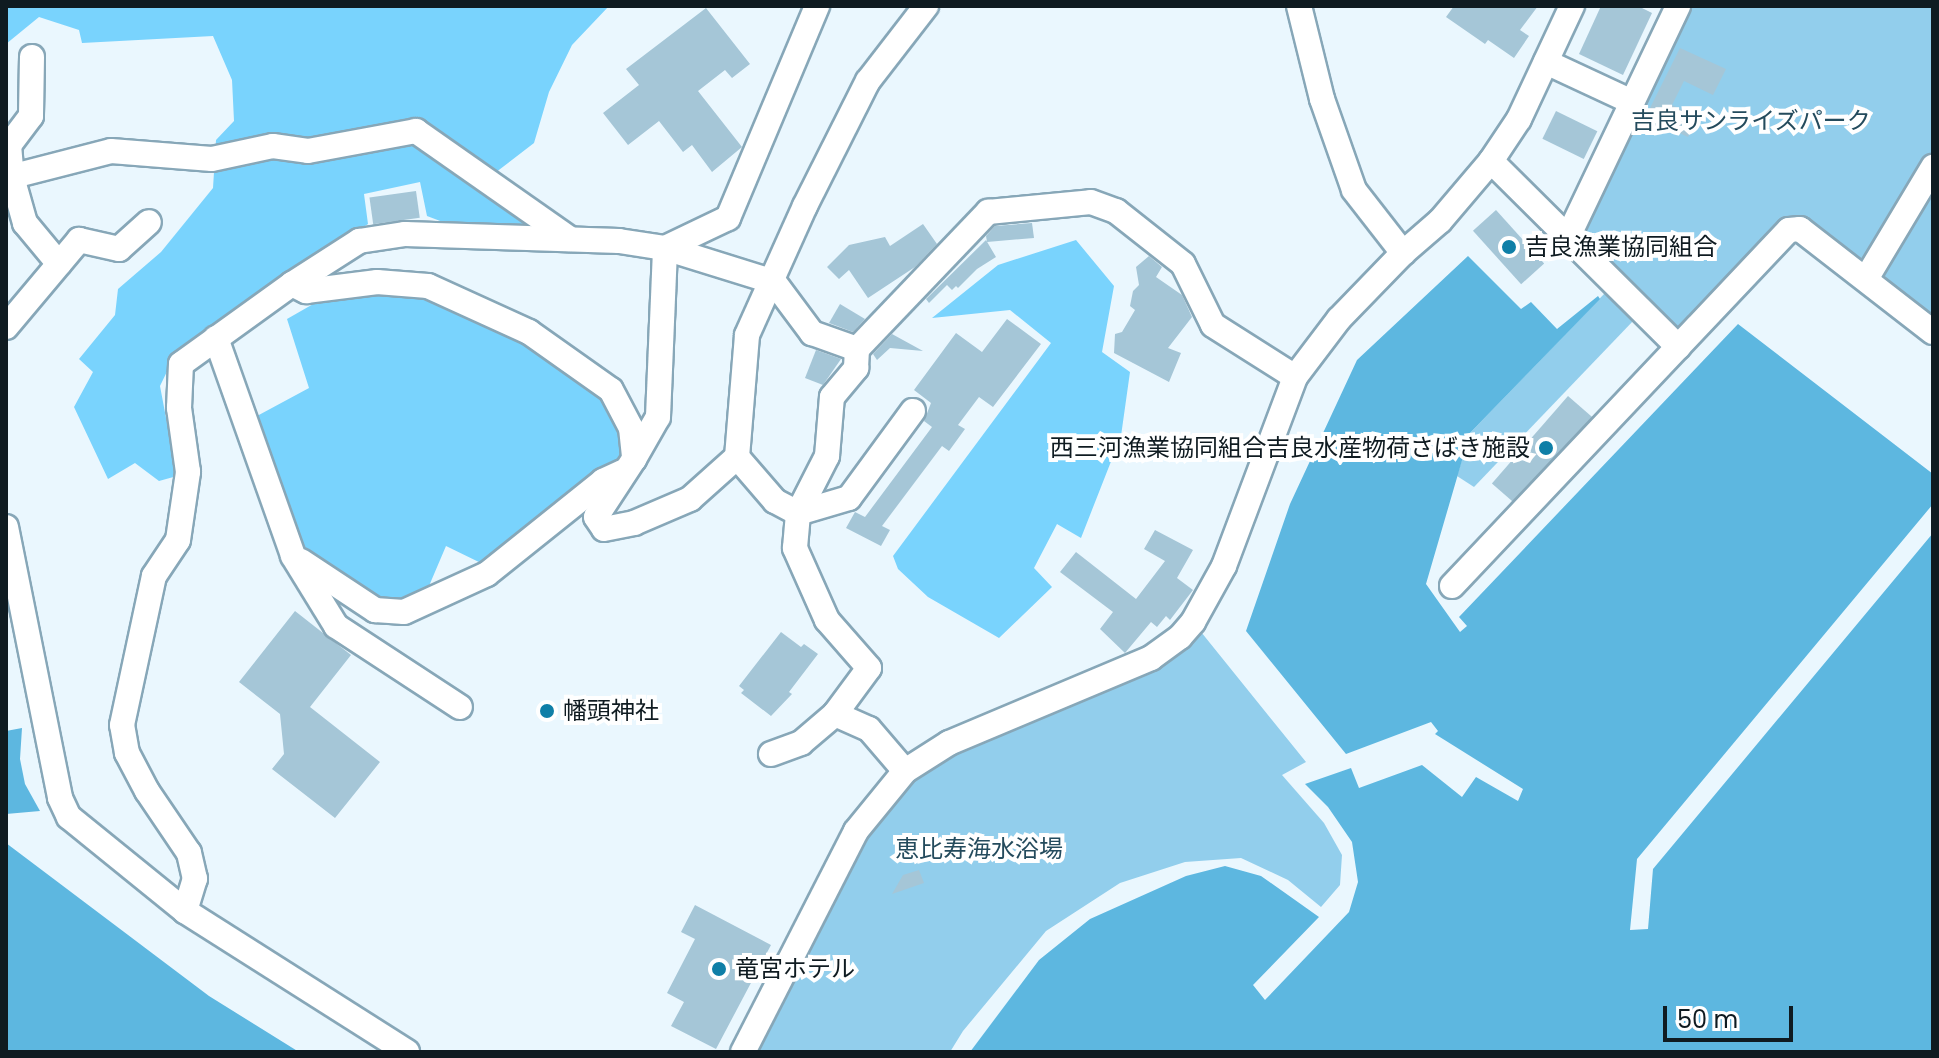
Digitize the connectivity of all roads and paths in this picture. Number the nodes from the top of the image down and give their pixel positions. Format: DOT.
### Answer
graph roads {
  1 [pos="817,6"];
  2 [pos="926,6"];
  3 [pos="1299,6"];
  4 [pos="1572,6"];
  5 [pos="1678,6"];
  6 [pos="32,57"];
  7 [pos="1546,62"];
  8 [pos="1632,102"];
  9 [pos="1491,161"];
  10 [pos="1933,167"];
  11 [pos="9,178"];
  12 [pos="149,222"];
  13 [pos="1567,239"];
  14 [pos="570,240"];
  15 [pos="665,248"];
  16 [pos="1403,253"];
  17 [pos="59,264"];
  18 [pos="1866,279"];
  19 [pos="774,282"];
  20 [pos="292,284"];
  21 [pos="6,327"];
  22 [pos="1933,332"];
  23 [pos="216,338"];
  24 [pos="1678,347"];
  25 [pos="857,349"];
  26 [pos="1295,377"];
  27 [pos="913,411"];
  28 [pos="737,457"];
  29 [pos="631,464"];
  30 [pos="798,513"];
  31 [pos="6,527"];
  32 [pos="293,556"];
  33 [pos="1452,586"];
  34 [pos="460,707"];
  35 [pos="835,714"];
  36 [pos="771,754"];
  37 [pos="905,771"];
  38 [pos="185,911"];
  39 [pos="407,1052"];
  40 [pos="743,1052"];
  1 -- 15 [label="street"];
  2 -- 19 [label="street"];
  3 -- 16 [label="street"];
  4 -- 7 [label="street"];
  5 -- 8 [label="street"];
  6 -- 11 [label="street"];
  7 -- 8 [label="street"];
  7 -- 9 [label="street"];
  8 -- 13 [label="street"];
  9 -- 13 [label="street"];
  9 -- 16 [label="street"];
  10 -- 18 [label="street"];
  11 -- 14 [label="street"];
  11 -- 17 [label="street"];
  12 -- 17 [label="street"];
  13 -- 24 [label="street"];
  14 -- 15 [label="street"];
  14 -- 20 [label="street"];
  15 -- 19 [label="street"];
  15 -- 29 [label="street"];
  16 -- 26 [label="street"];
  17 -- 21 [label="street"];
  18 -- 22 [label="street"];
  18 -- 24 [label="street"];
  19 -- 25 [label="street"];
  19 -- 28 [label="street"];
  20 -- 23 [label="street"];
  20 -- 29 [label="street"];
  23 -- 32 [label="street"];
  23 -- 38 [label="street"];
  24 -- 33 [label="street"];
  25 -- 26 [label="street"];
  25 -- 30 [label="street"];
  26 -- 37 [label="street"];
  27 -- 30 [label="street"];
  28 -- 29 [label="street"];
  28 -- 30 [label="street"];
  29 -- 32 [label="street"];
  30 -- 35 [label="street"];
  31 -- 38 [label="street"];
  32 -- 34 [label="street"];
  35 -- 36 [label="street"];
  35 -- 37 [label="street"];
  37 -- 40 [label="street"];
  38 -- 39 [label="street"];
}
